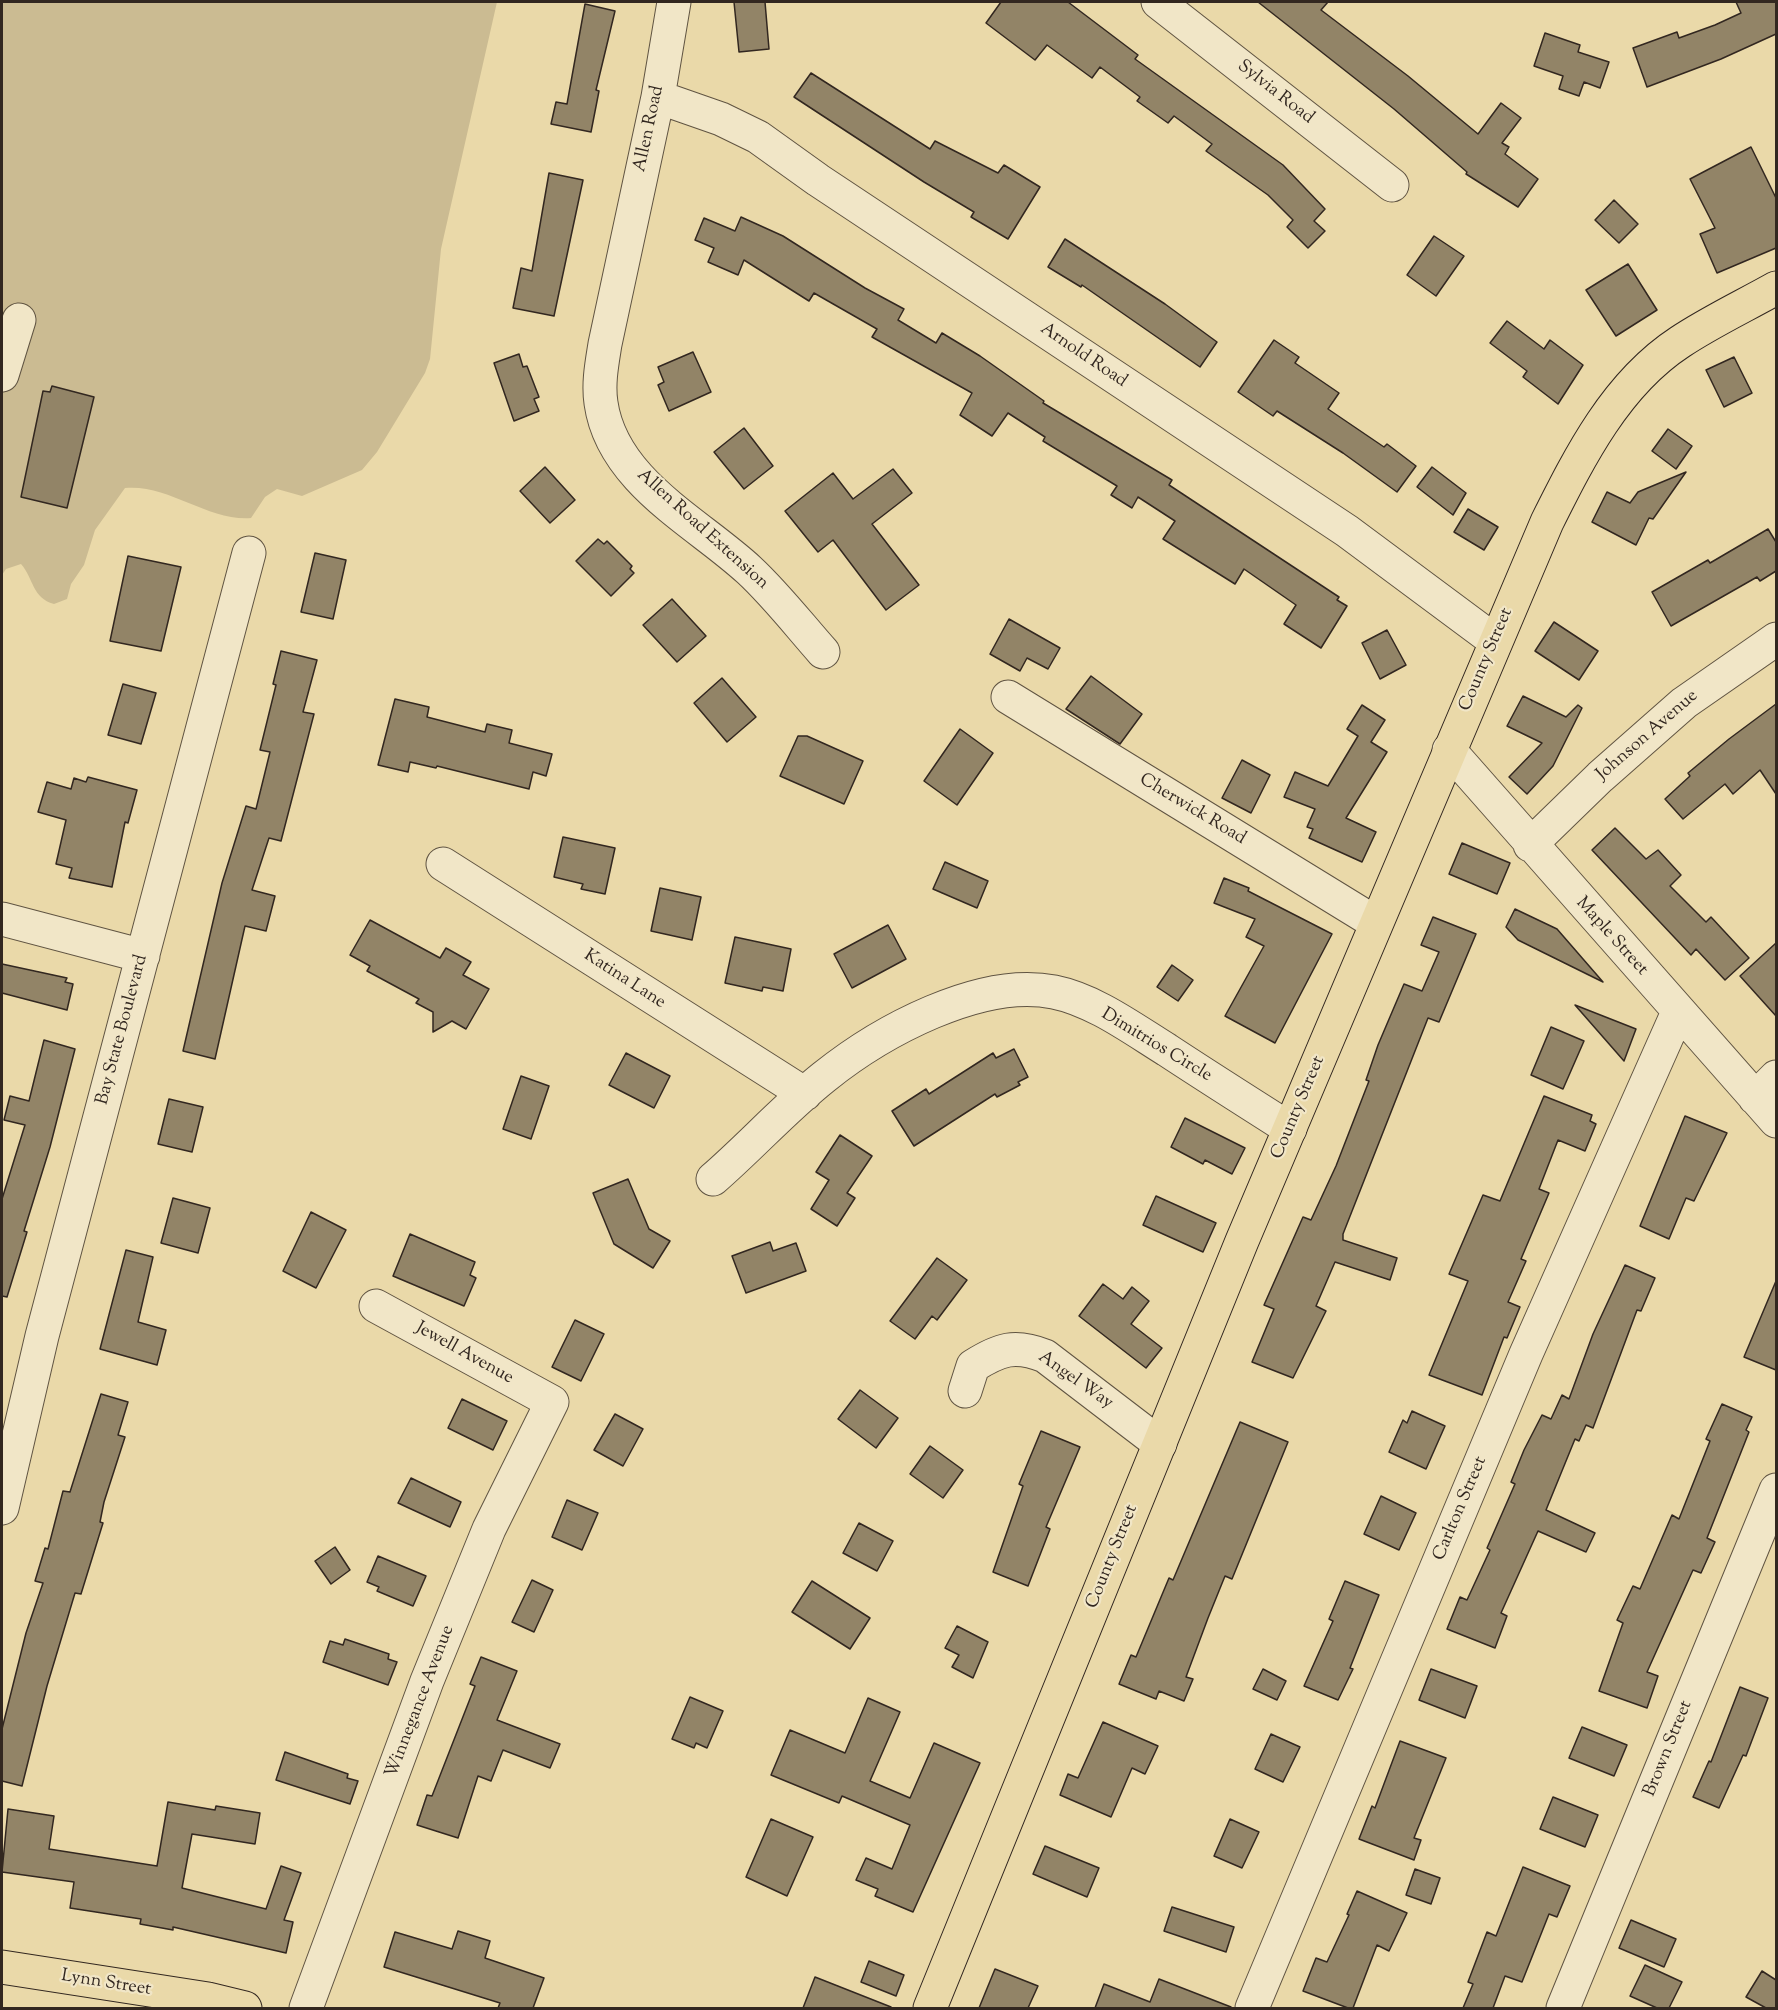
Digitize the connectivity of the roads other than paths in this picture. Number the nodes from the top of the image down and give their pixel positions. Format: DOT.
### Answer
graph roads {
  1 [pos="674,2"];
  2 [pos="1158,2"];
  3 [pos="658,97"];
  4 [pos="1392,185"];
  5 [pos="623,256"];
  6 [pos="1776,288"];
  7 [pos="19,320"];
  8 [pos="2,375"];
  9 [pos="249,553"];
  10 [pos="1776,639"];
  11 [pos="1495,641"];
  12 [pos="823,652"];
  13 [pos="1008,697"];
  14 [pos="1449,750"];
  15 [pos="1530,845"];
  16 [pos="443,864"];
  17 [pos="2,919"];
  18 [pos="1376,923"];
  19 [pos="142,956"];
  20 [pos="1678,1012"];
  21 [pos="806,1094"];
  22 [pos="1769,1099"];
  23 [pos="1290,1129"];
  24 [pos="713,1179"];
  25 [pos="376,1306"];
  26 [pos="965,1391"];
  27 [pos="552,1402"];
  28 [pos="1160,1444"];
  29 [pos="1776,1490"];
  30 [pos="2,1508"];
  31 [pos="2,1968"];
  32 [pos="245,2008"];
  33 [pos="306,2008"];
  34 [pos="930,2008"];
  35 [pos="1252,2008"];
  36 [pos="1563,2008"];
  1 -- 3 [label="street, Allen Road"];
  2 -- 4 [label="street, Sylvia Road"];
  3 -- 5 [label="street, Allen Road"];
  3 -- 11 [label="street, Arnold Road"];
  5 -- 12 [label="street, Allen Road Extension"];
  6 -- 11 [label="main road, County Street"];
  7 -- 8 [label="street"];
  9 -- 19 [label="street, Bay State Boulevard"];
  10 -- 15 [label="street, Johnson Avenue"];
  11 -- 14 [label="main road, County Street"];
  13 -- 18 [label="street, Cherwick Road"];
  14 -- 15 [label="street, Maple Street"];
  14 -- 18 [label="main road, County Street"];
  15 -- 20 [label="street, Maple Street"];
  16 -- 21 [label="street, Katina Lane"];
  17 -- 19 [label="street"];
  18 -- 23 [label="main road, County Street"];
  19 -- 30 [label="street, Bay State Boulevard"];
  20 -- 22 [label="street, Maple Street"];
  20 -- 35 [label="street, Carlton Street"];
  21 -- 23 [label="street, Dimitrios Circle"];
  21 -- 24 [label="street, Dimitrios Circle"];
  23 -- 28 [label="main road, County Street"];
  25 -- 27 [label="street, Jewell Avenue"];
  26 -- 28 [label="street, Angel Way"];
  27 -- 33 [label="street, Winnegance Avenue"];
  28 -- 34 [label="main road, County Street"];
  29 -- 36 [label="street, Brown Street"];
  31 -- 32 [label="main road, Lynn Street"];
}
